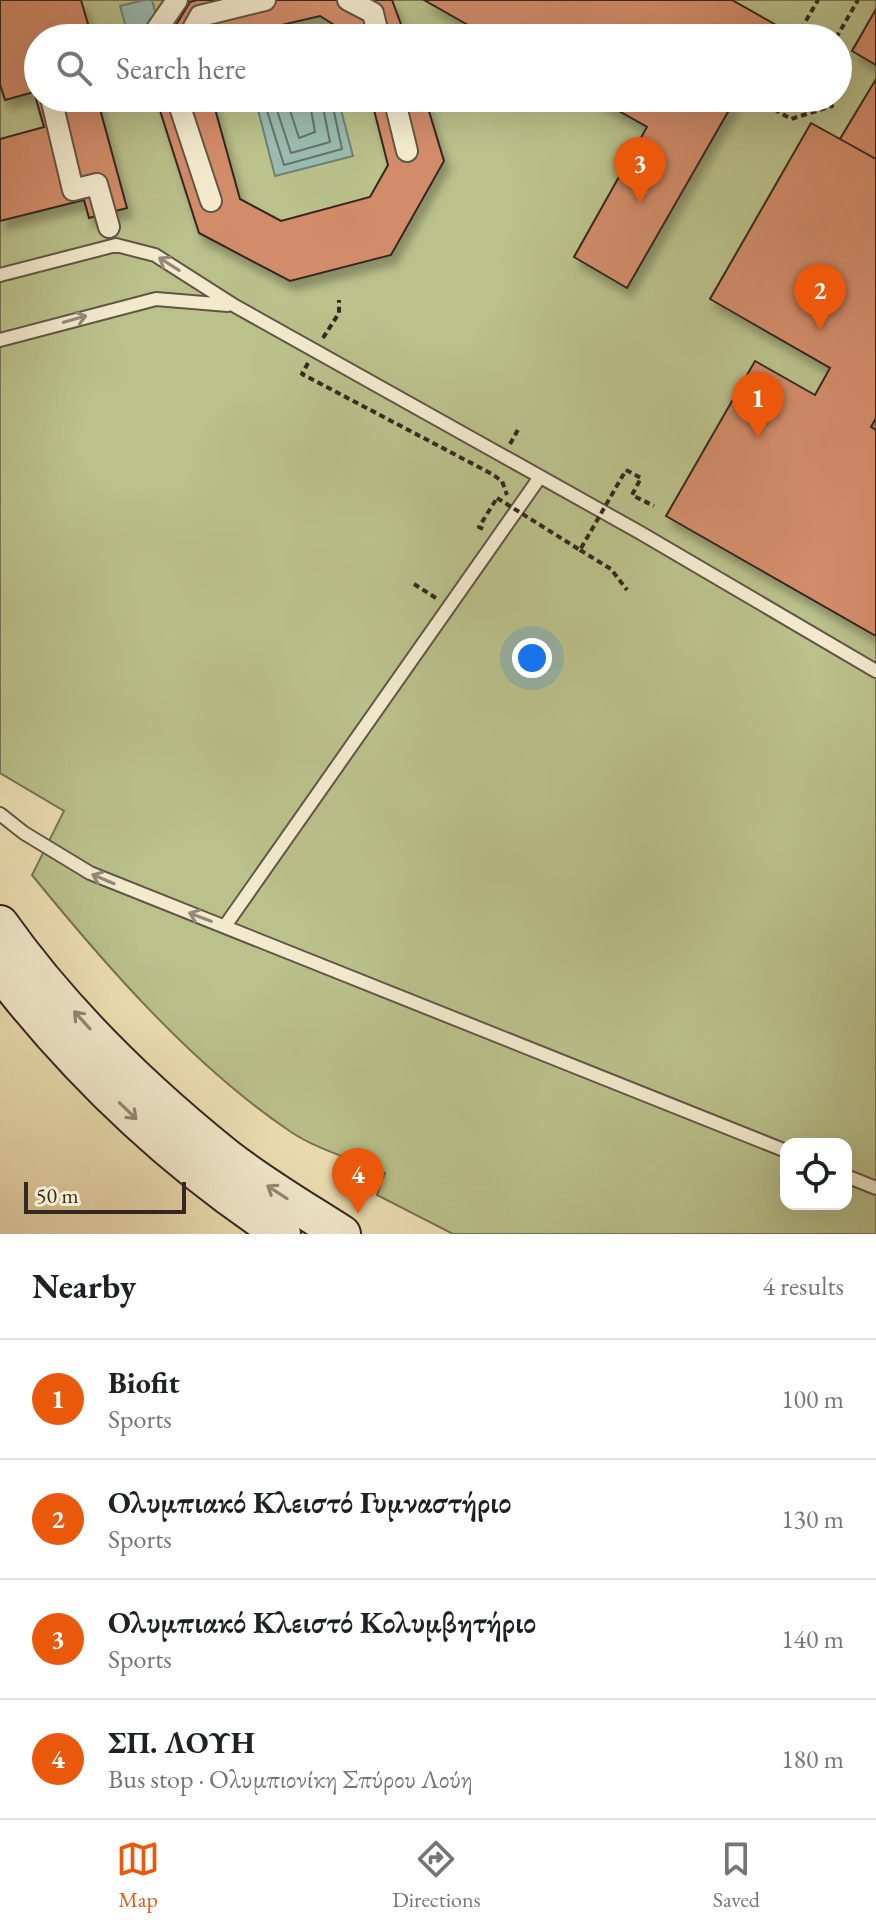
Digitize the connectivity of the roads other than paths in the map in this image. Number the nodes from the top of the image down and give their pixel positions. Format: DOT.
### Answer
graph roads {
  1 [pos="177,0"];
  2 [pos="265,0"];
  3 [pos="348,0"];
  4 [pos="161,24"];
  5 [pos="196,24"];
  6 [pos="376,24"];
  7 [pos="54,112"];
  8 [pos="182,112"];
  9 [pos="397,112"];
  10 [pos="407,151"];
  11 [pos="211,201"];
  12 [pos="109,227"];
  13 [pos="0,275"];
  14 [pos="235,306"];
  15 [pos="0,340"];
  16 [pos="540,477"];
  17 [pos="876,671"];
  18 [pos="0,814"];
  19 [pos="0,924"];
  20 [pos="225,926"];
  21 [pos="0,971"];
  22 [pos="780,1149"];
  23 [pos="852,1178"];
  24 [pos="876,1188"];
  25 [pos="282,1234"];
  26 [pos="342,1234"];
  1 -- 4 [label="street"];
  2 -- 5 [label="street"];
  3 -- 6 [label="street"];
  7 -- 12 [label="street"];
  8 -- 11 [label="street"];
  9 -- 10 [label="street"];
  14 -- 13 [label="lane, one-way"];
  15 -- 14 [label="lane, one-way"];
  14 -- 16 [label="lane"];
  16 -- 17 [label="lane"];
  16 -- 20 [label="lane"];
  20 -- 18 [label="lane, one-way"];
  26 -- 19 [label="main road, one-way"];
  20 -- 22 [label="lane"];
  21 -- 25 [label="main road, one-way"];
  23 -- 24 [label="lane"];
}
